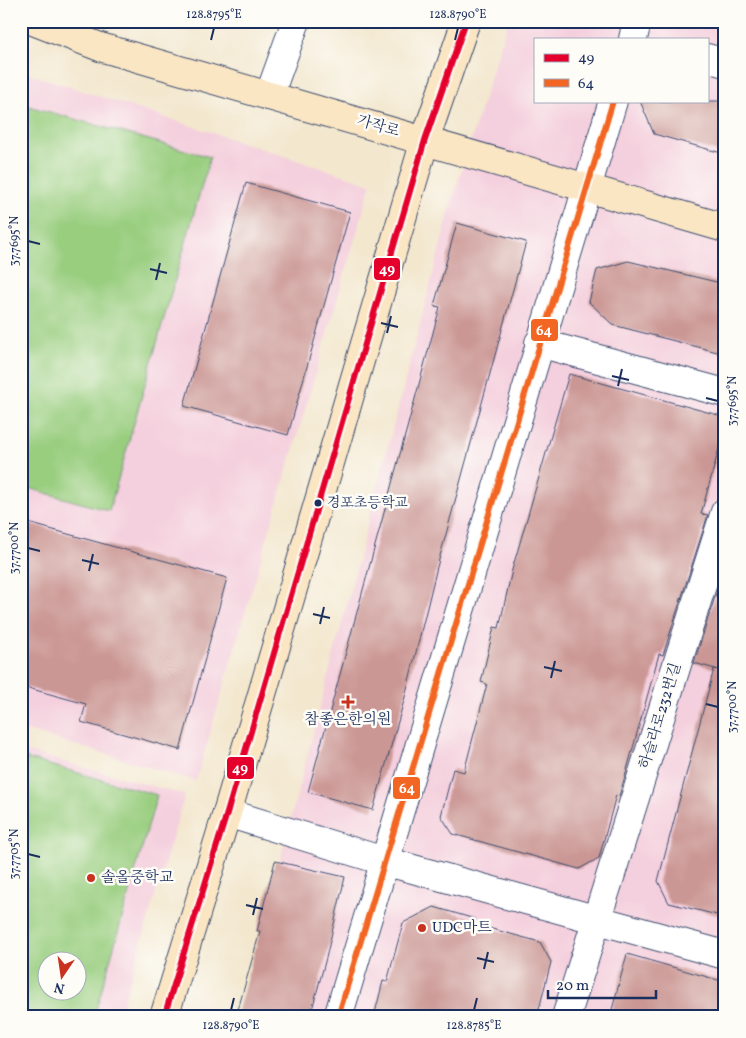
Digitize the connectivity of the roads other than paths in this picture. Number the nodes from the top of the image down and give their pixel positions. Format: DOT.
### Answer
graph roads {
  1 [pos="33,21"];
  2 [pos="296,21"];
  3 [pos="466,21"];
  4 [pos="708,58"];
  5 [pos="725,64"];
  6 [pos="269,96"];
  7 [pos="613,102"];
  8 [pos="425,140"];
  9 [pos="586,186"];
  10 [pos="725,228"];
  11 [pos="539,343"];
  12 [pos="725,393"];
  13 [pos="725,512"];
  14 [pos="227,813"];
  15 [pos="384,861"];
  16 [pos="596,920"];
  17 [pos="725,955"];
  18 [pos="164,1017"];
  19 [pos="338,1017"];
  20 [pos="566,1017"];
  1 -- 6 [label="street, 가작로"];
  2 -- 6 [label="street"];
  3 -- 8 [label="street"];
  4 -- 5 [label="street"];
  6 -- 8 [label="street, 가작로"];
  7 -- 9 [label="street"];
  8 -- 9 [label="street, 가작로"];
  8 -- 14 [label="street"];
  9 -- 10 [label="street, 가작로"];
  9 -- 11 [label="street"];
  11 -- 12 [label="street"];
  11 -- 15 [label="street"];
  13 -- 16 [label="street, 하슬라로232번길"];
  14 -- 15 [label="street"];
  14 -- 18 [label="street"];
  15 -- 16 [label="street"];
  15 -- 19 [label="street"];
  16 -- 17 [label="street"];
  16 -- 20 [label="street, 하슬라로232번길"];
}
